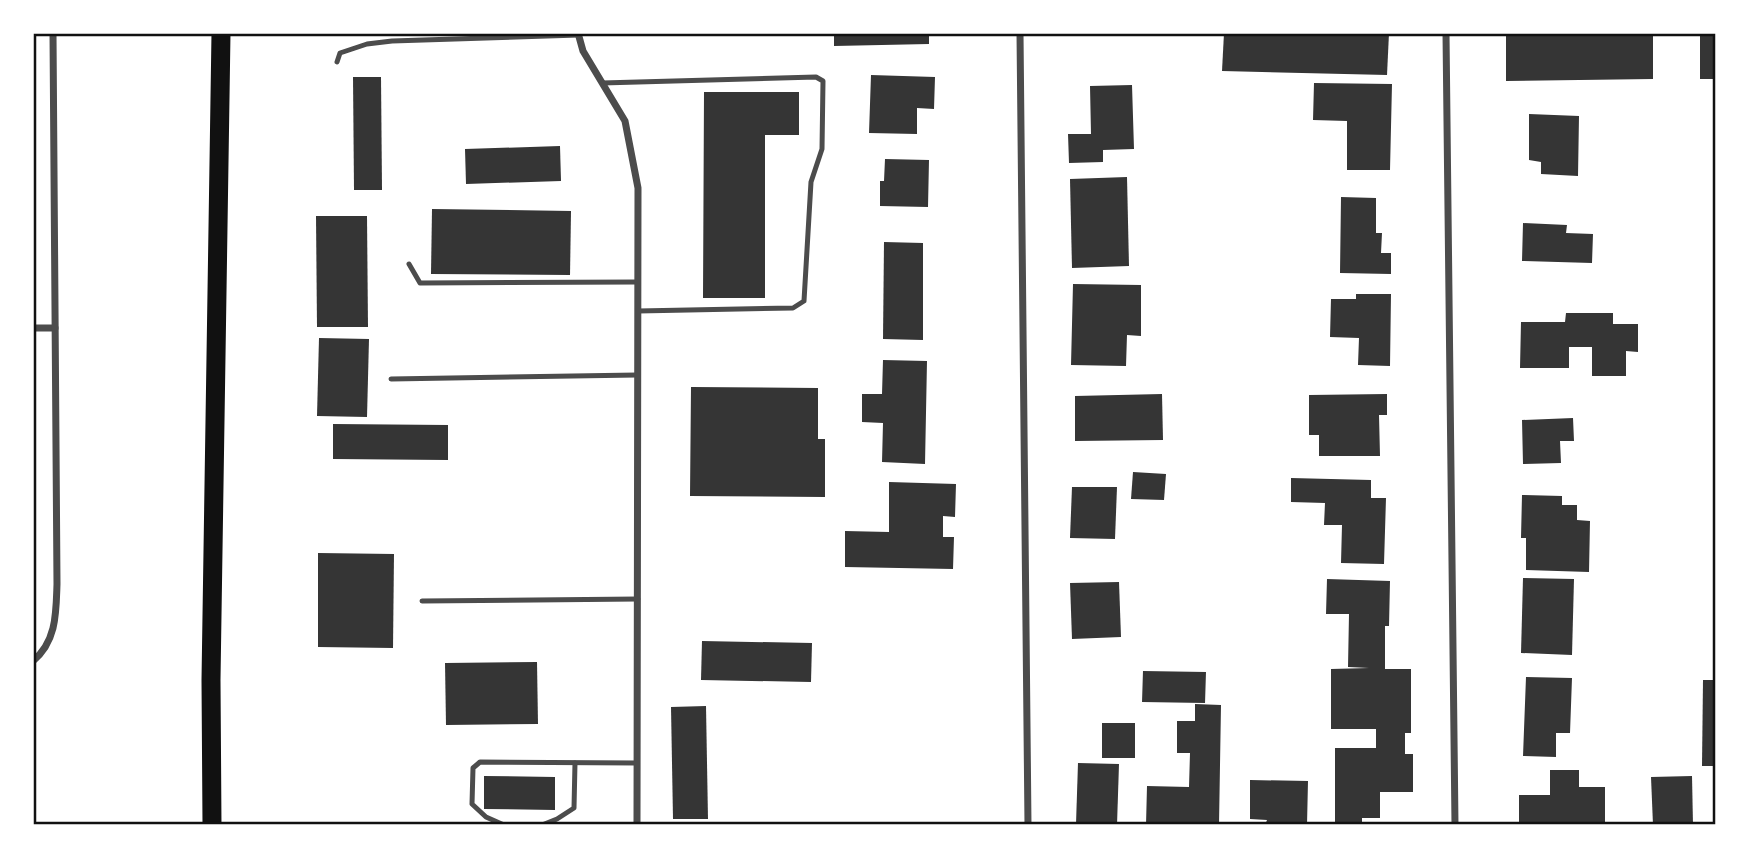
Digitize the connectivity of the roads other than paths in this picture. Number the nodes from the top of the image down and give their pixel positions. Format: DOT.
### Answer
graph roads {
  1 [pos="54,33"];
  2 [pos="221,33"];
  3 [pos="1020,33"];
  4 [pos="1446,33"];
  5 [pos="579,34"];
  6 [pos="337,62"];
  7 [pos="602,83"];
  8 [pos="409,264"];
  9 [pos="637,282"];
  10 [pos="638,311"];
  11 [pos="33,328"];
  12 [pos="55,328"];
  13 [pos="637,375"];
  14 [pos="391,379"];
  15 [pos="638,599"];
  16 [pos="422,601"];
  17 [pos="33,661"];
  18 [pos="575,763"];
  19 [pos="637,763"];
  20 [pos="212,825"];
  21 [pos="504,825"];
  22 [pos="542,825"];
  23 [pos="637,825"];
  24 [pos="1028,825"];
  25 [pos="1455,825"];
  1 -- 12 [label="street"];
  2 -- 20 [label="highway"];
  3 -- 24 [label="street"];
  4 -- 25 [label="street"];
  5 -- 6 [label="lane"];
  5 -- 7 [label="street"];
  7 -- 9 [label="street"];
  7 -- 10 [label="lane"];
  8 -- 9 [label="lane"];
  9 -- 10 [label="street"];
  10 -- 13 [label="street"];
  11 -- 12 [label="street"];
  12 -- 17 [label="street"];
  13 -- 14 [label="lane"];
  13 -- 15 [label="street"];
  15 -- 16 [label="lane"];
  15 -- 19 [label="street"];
  18 -- 19 [label="lane"];
  18 -- 21 [label="lane"];
  18 -- 22 [label="lane"];
  19 -- 23 [label="street"];
}
